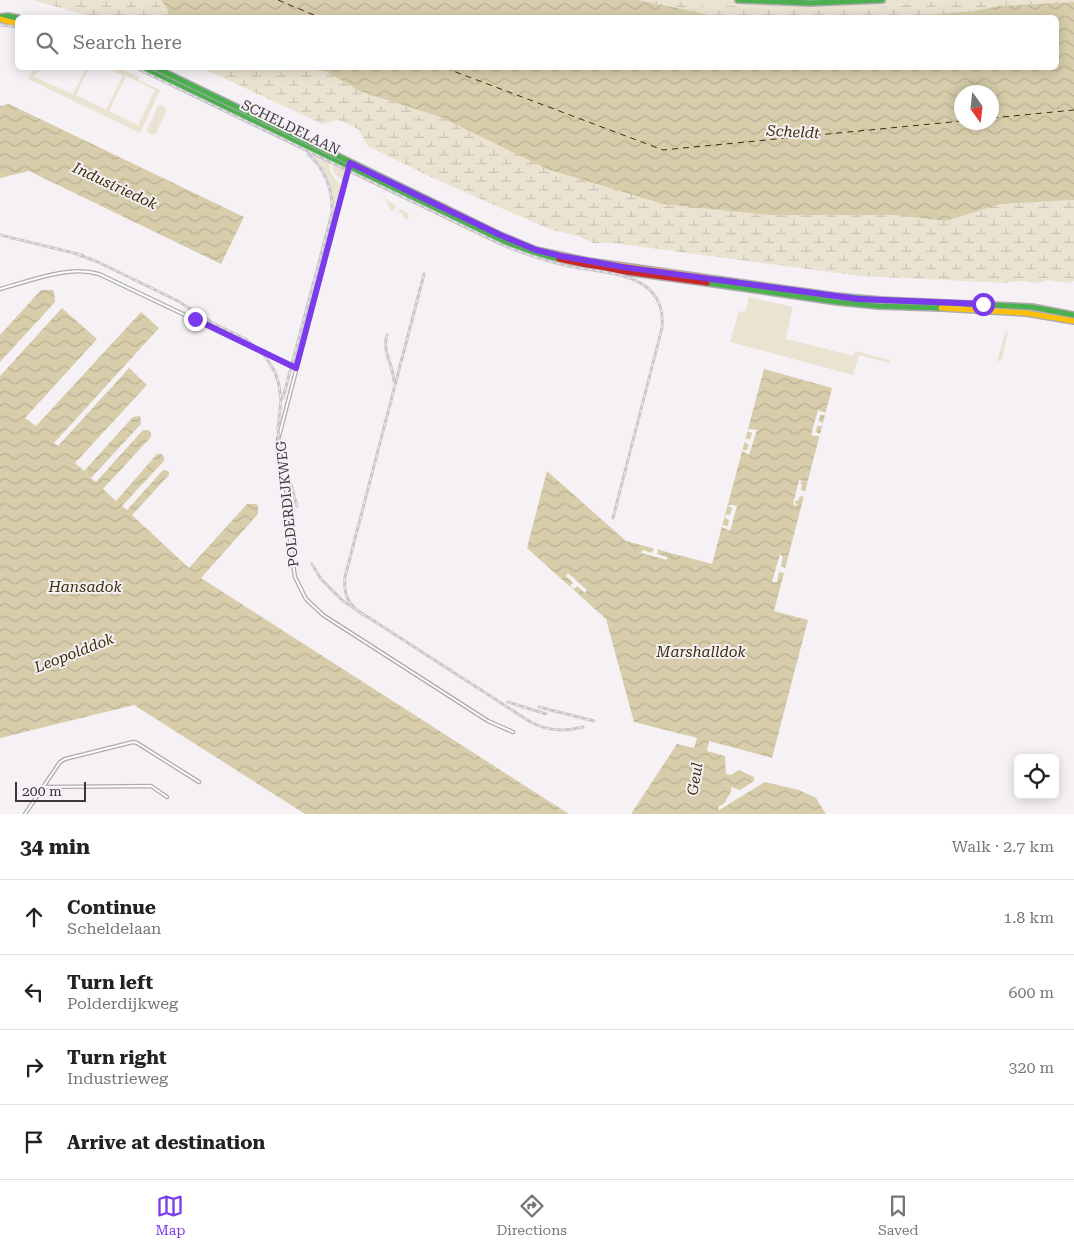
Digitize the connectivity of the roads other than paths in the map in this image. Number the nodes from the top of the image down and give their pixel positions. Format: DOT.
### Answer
graph roads {
  1 [pos="738,0"];
  2 [pos="882,0"];
  3 [pos="15,17"];
  4 [pos="0,18"];
  5 [pos="15,23"];
  6 [pos="146,70"];
  7 [pos="160,70"];
  8 [pos="349,165"];
  9 [pos="0,289"];
  10 [pos="983,307"];
  11 [pos="1074,315"];
  12 [pos="1074,321"];
  13 [pos="296,368"];
  14 [pos="513,732"];
  15 [pos="199,782"];
  16 [pos="43,787"];
  17 [pos="167,797"];
  18 [pos="25,814"];
  1 -- 2 [label="main road"];
  3 -- 4 [label="main road"];
  4 -- 5 [label="main road"];
  6 -- 8 [label="main road, SCHELDELAAN"];
  7 -- 8 [label="main road, SCHELDELAAN"];
  8 -- 10 [label="main road, SCHELDELAAN"];
  8 -- 13 [label="street, POLDERDIJKWEG"];
  9 -- 13 [label="street"];
  10 -- 11 [label="main road, SCHELDELAAN"];
  10 -- 12 [label="main road, SCHELDELAAN"];
  13 -- 14 [label="street, POLDERDIJKWEG"];
  15 -- 16 [label="street"];
  16 -- 17 [label="street"];
  16 -- 18 [label="street"];
}
